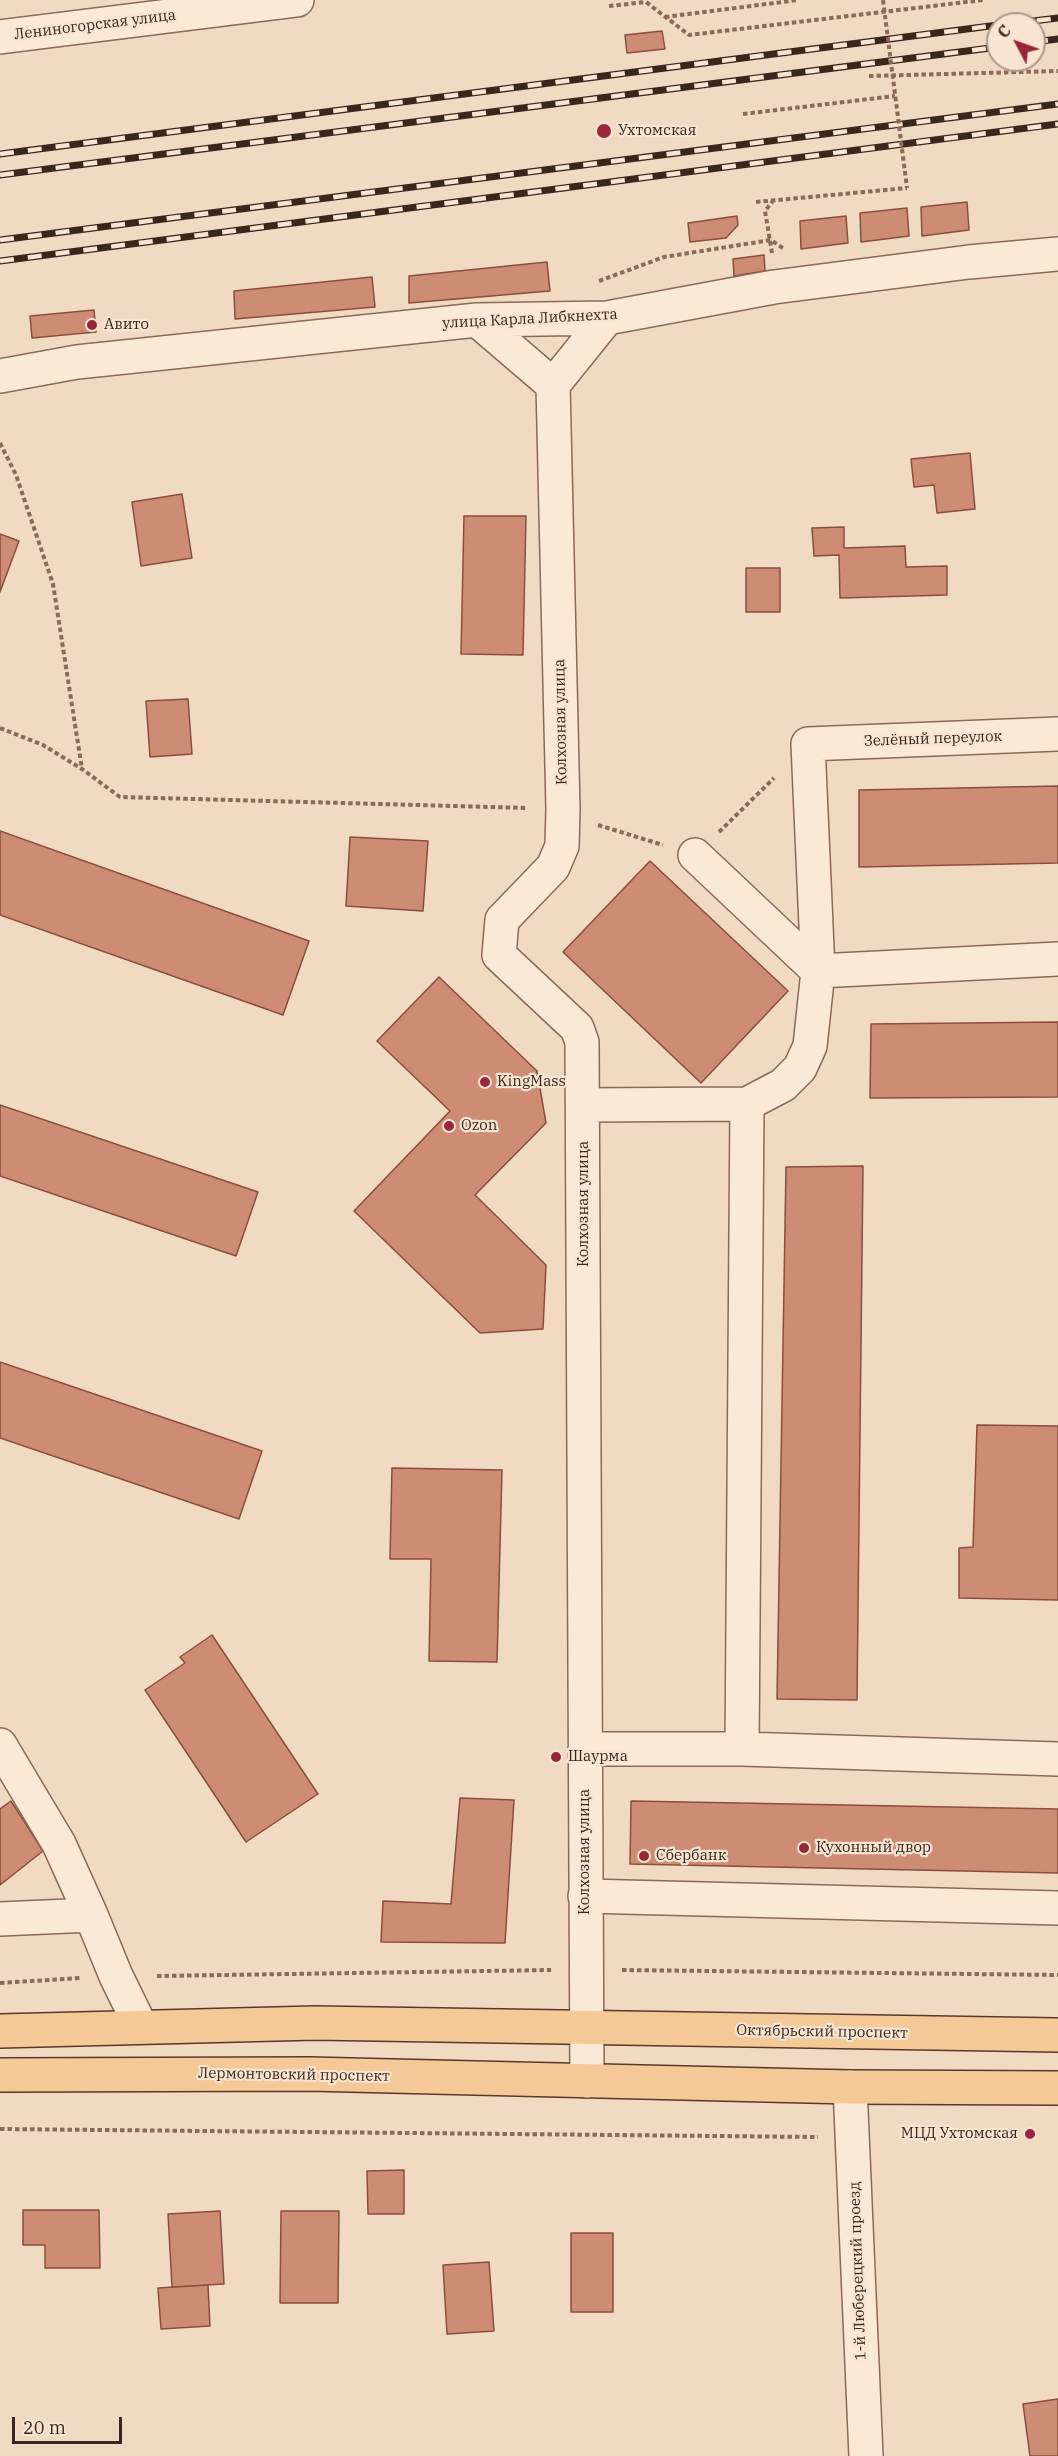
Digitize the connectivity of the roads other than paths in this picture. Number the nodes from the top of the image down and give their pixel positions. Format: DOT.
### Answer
graph roads {
  1 [pos="297,0"];
  2 [pos="0,37"];
  3 [pos="1058,254"];
  4 [pos="607,318"];
  5 [pos="477,320"];
  6 [pos="0,376"];
  7 [pos="553,386"];
  8 [pos="1058,734"];
  9 [pos="695,855"];
  10 [pos="1058,959"];
  11 [pos="818,970"];
  12 [pos="747,1104"];
  13 [pos="584,1105"];
  14 [pos="0,1745"];
  15 [pos="585,1749"];
  16 [pos="742,1749"];
  17 [pos="1058,1759"];
  18 [pos="585,1896"];
  19 [pos="1058,1908"];
  20 [pos="91,1915"];
  21 [pos="0,1919"];
  22 [pos="141,2027"];
  23 [pos="586,2028"];
  24 [pos="0,2031"];
  25 [pos="1058,2035"];
  26 [pos="0,2075"];
  27 [pos="587,2081"];
  28 [pos="850,2087"];
  29 [pos="1058,2088"];
  30 [pos="866,2456"];
  1 -- 2 [label="street, Лениногорская улица"];
  3 -- 4 [label="street, улица Карла Либкнехта"];
  4 -- 5 [label="street, улица Карла Либкнехта"];
  4 -- 7 [label="street"];
  5 -- 6 [label="street, улица Карла Либкнехта"];
  5 -- 7 [label="street"];
  7 -- 13 [label="street, Колхозная улица"];
  8 -- 11 [label="street, Зелёный переулок"];
  9 -- 11 [label="street"];
  10 -- 11 [label="street"];
  11 -- 12 [label="street"];
  12 -- 13 [label="street"];
  12 -- 16 [label="street"];
  13 -- 15 [label="street, Колхозная улица"];
  14 -- 20 [label="street"];
  15 -- 16 [label="street"];
  15 -- 18 [label="street, Колхозная улица"];
  16 -- 17 [label="street"];
  18 -- 19 [label="street"];
  18 -- 23 [label="street, Колхозная улица"];
  20 -- 21 [label="street"];
  20 -- 22 [label="street"];
  22 -- 23 [label="main road"];
  22 -- 24 [label="main road"];
  23 -- 25 [label="main road, Октябрьский проспект"];
  23 -- 27 [label="street, Колхозная улица"];
  26 -- 27 [label="main road, Лермонтовский проспект"];
  27 -- 28 [label="main road"];
  28 -- 29 [label="main road"];
  28 -- 30 [label="street, 1-й Люберецкий проезд"];
}
